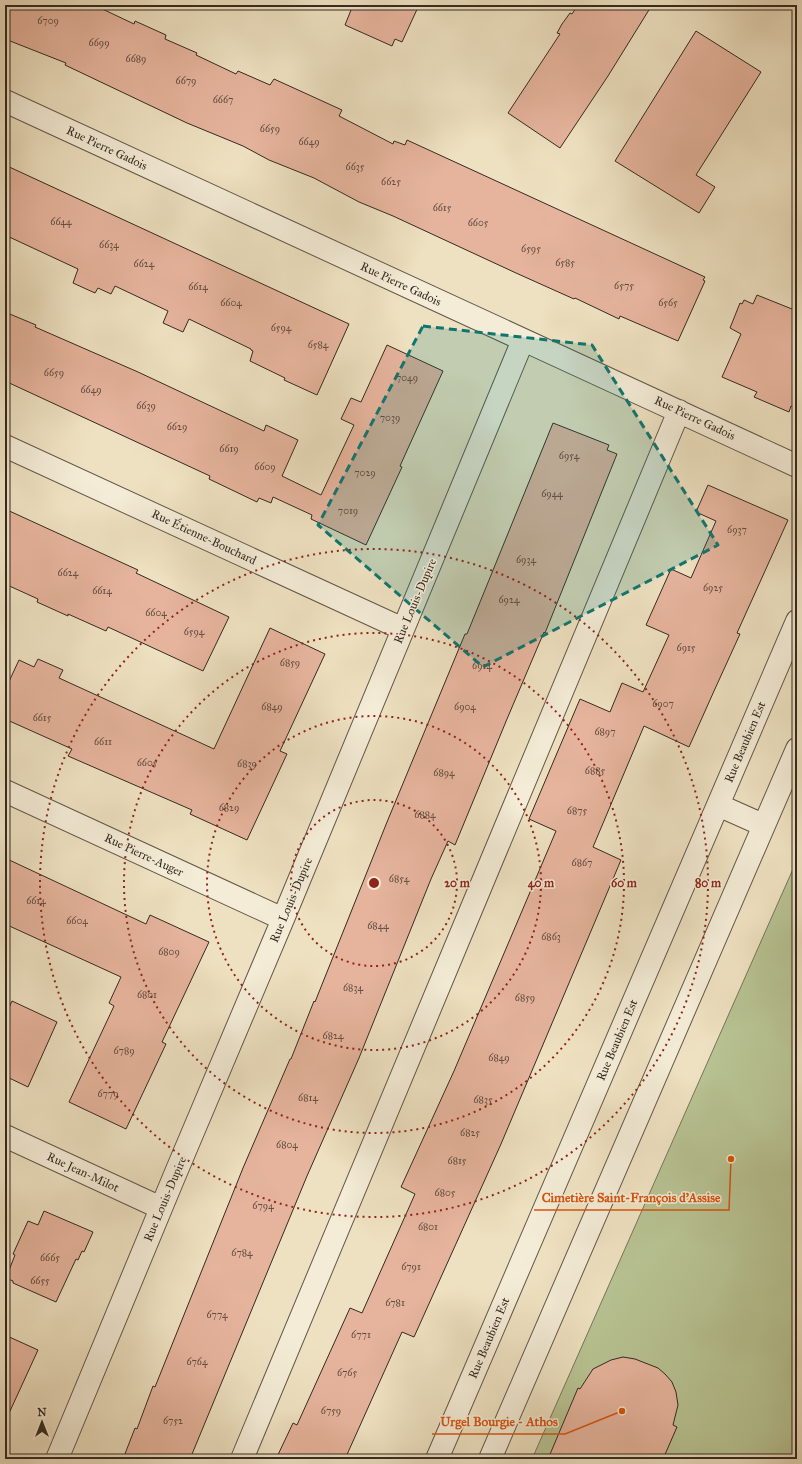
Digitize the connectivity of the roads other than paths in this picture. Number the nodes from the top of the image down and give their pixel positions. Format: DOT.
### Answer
graph roads {
  1 [pos="5,101"];
  2 [pos="523,340"];
  3 [pos="679,411"];
  4 [pos="5,446"];
  5 [pos="797,466"];
  6 [pos="797,621"];
  7 [pos="403,629"];
  8 [pos="797,749"];
  9 [pos="5,790"];
  10 [pos="718,805"];
  11 [pos="763,825"];
  12 [pos="283,919"];
  13 [pos="5,1136"];
  14 [pos="161,1208"];
  15 [pos="57,1459"];
  16 [pos="242,1459"];
  17 [pos="437,1459"];
  18 [pos="490,1459"];
  1 -- 2 [label="street, Rue Pierre Gadois"];
  2 -- 3 [label="street, Rue Pierre Gadois"];
  2 -- 7 [label="street, Rue Louis-Dupire"];
  3 -- 5 [label="street, Rue Pierre Gadois"];
  3 -- 16 [label="street"];
  4 -- 7 [label="street, Rue Étienne-Bouchard"];
  6 -- 10 [label="street, Rue Beaubien Est"];
  7 -- 12 [label="street, Rue Louis-Dupire"];
  8 -- 11 [label="street"];
  9 -- 12 [label="street, Rue Pierre-Auger"];
  10 -- 11 [label="street"];
  10 -- 17 [label="street, Rue Beaubien Est"];
  11 -- 18 [label="street"];
  12 -- 14 [label="street, Rue Louis-Dupire"];
  13 -- 14 [label="street, Rue Jean-Milot"];
  14 -- 15 [label="street, Rue Louis-Dupire"];
}
